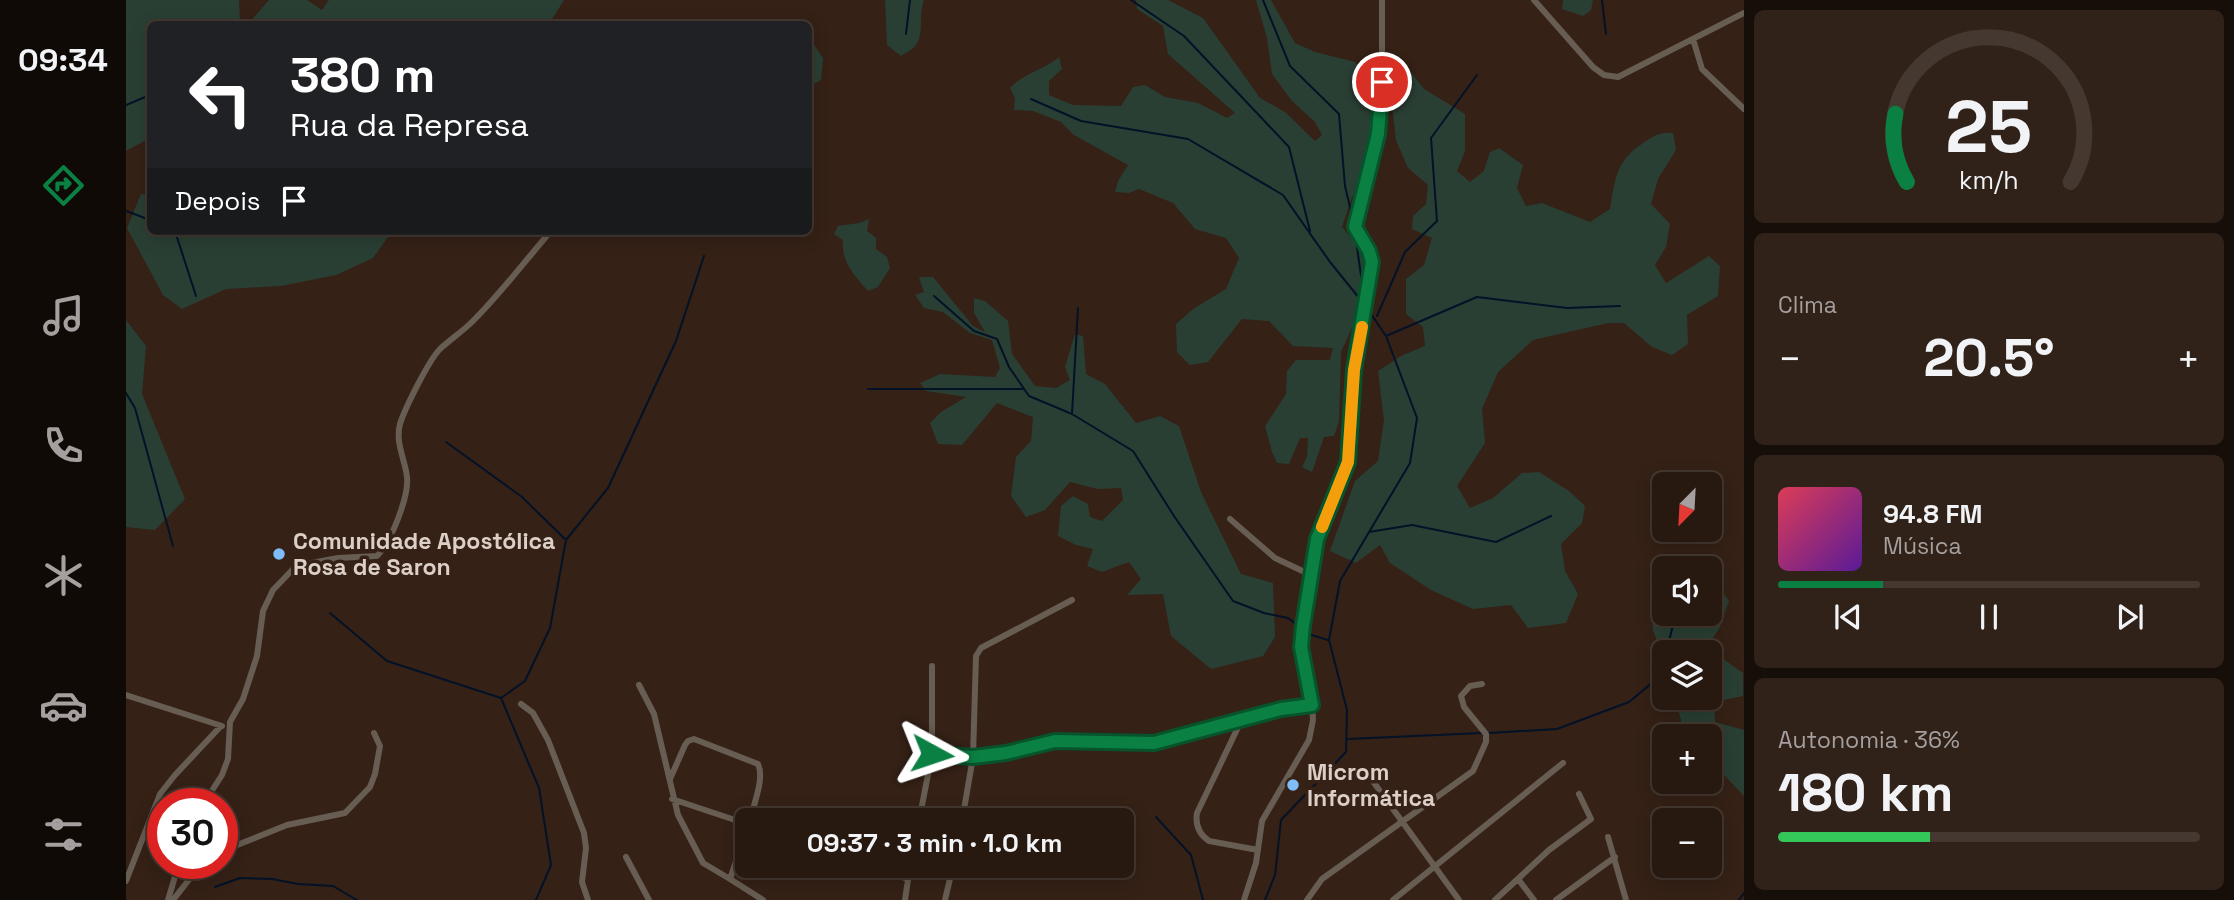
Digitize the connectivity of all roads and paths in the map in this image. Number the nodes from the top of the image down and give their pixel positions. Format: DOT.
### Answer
graph roads {
  1 [pos="1382,0"];
  2 [pos="1534,0"];
  3 [pos="1744,13"];
  4 [pos="1693,39"];
  5 [pos="1744,110"];
  6 [pos="548,235"];
  7 [pos="1230,519"];
  8 [pos="1311,575"];
  9 [pos="1072,600"];
  10 [pos="932,666"];
  11 [pos="1482,684"];
  12 [pos="639,685"];
  13 [pos="126,695"];
  14 [pos="521,704"];
  15 [pos="1312,705"];
  16 [pos="1242,719"];
  17 [pos="230,722"];
  18 [pos="220,727"];
  19 [pos="374,733"];
  20 [pos="932,754"];
  21 [pos="973,757"];
  22 [pos="1563,763"];
  23 [pos="1364,769"];
  24 [pos="670,779"];
  25 [pos="214,788"];
  26 [pos="1579,794"];
  27 [pos="672,799"];
  28 [pos="752,808"];
  29 [pos="922,808"];
  30 [pos="964,808"];
  31 [pos="735,820"];
  32 [pos="1401,823"];
  33 [pos="1608,837"];
  34 [pos="238,845"];
  35 [pos="1258,850"];
  36 [pos="626,857"];
  37 [pos="1615,857"];
  38 [pos="735,864"];
  39 [pos="1434,868"];
  40 [pos="905,878"];
  41 [pos="950,878"];
  42 [pos="174,879"];
  43 [pos="189,879"];
  44 [pos="730,879"];
  45 [pos="908,879"];
  46 [pos="1518,879"];
  47 [pos="126,881"];
  48 [pos="168,900"];
  49 [pos="173,900"];
  50 [pos="588,900"];
  51 [pos="649,900"];
  52 [pos="763,900"];
  53 [pos="905,900"];
  54 [pos="945,900"];
  55 [pos="1244,900"];
  56 [pos="1307,900"];
  57 [pos="1393,900"];
  58 [pos="1459,900"];
  59 [pos="1495,900"];
  60 [pos="1534,900"];
  61 [pos="1556,900"];
  62 [pos="1626,900"];
  1 -- 8 [label="street"];
  2 -- 4 [label="street"];
  3 -- 4 [label="street"];
  4 -- 5 [label="street"];
  6 -- 17 [label="street"];
  7 -- 8 [label="street"];
  8 -- 15 [label="street"];
  9 -- 21 [label="street"];
  10 -- 20 [label="street"];
  11 -- 32 [label="street"];
  12 -- 24 [label="street"];
  13 -- 18 [label="street"];
  14 -- 50 [label="street"];
  15 -- 16 [label="street"];
  15 -- 35 [label="street"];
  16 -- 21 [label="street"];
  16 -- 35 [label="street"];
  17 -- 18 [label="street"];
  17 -- 25 [label="street"];
  18 -- 47 [label="street"];
  19 -- 34 [label="street"];
  20 -- 21 [label="street"];
  20 -- 29 [label="street"];
  21 -- 30 [label="street"];
  22 -- 39 [label="street"];
  23 -- 32 [label="street"];
  24 -- 27 [label="street"];
  24 -- 28 [label="street"];
  26 -- 46 [label="street"];
  27 -- 31 [label="street"];
  27 -- 44 [label="street"];
  32 -- 39 [label="street"];
  32 -- 56 [label="street"];
  33 -- 37 [label="street"];
  35 -- 55 [label="street"];
  36 -- 51 [label="street"];
  37 -- 61 [label="street"];
  37 -- 62 [label="street"];
  38 -- 44 [label="street"];
  39 -- 57 [label="street"];
  39 -- 58 [label="street"];
  40 -- 45 [label="street"];
  41 -- 54 [label="street"];
  42 -- 48 [label="street"];
  43 -- 49 [label="street"];
  44 -- 52 [label="street"];
  45 -- 53 [label="street"];
  46 -- 59 [label="street"];
  46 -- 60 [label="street"];
}
